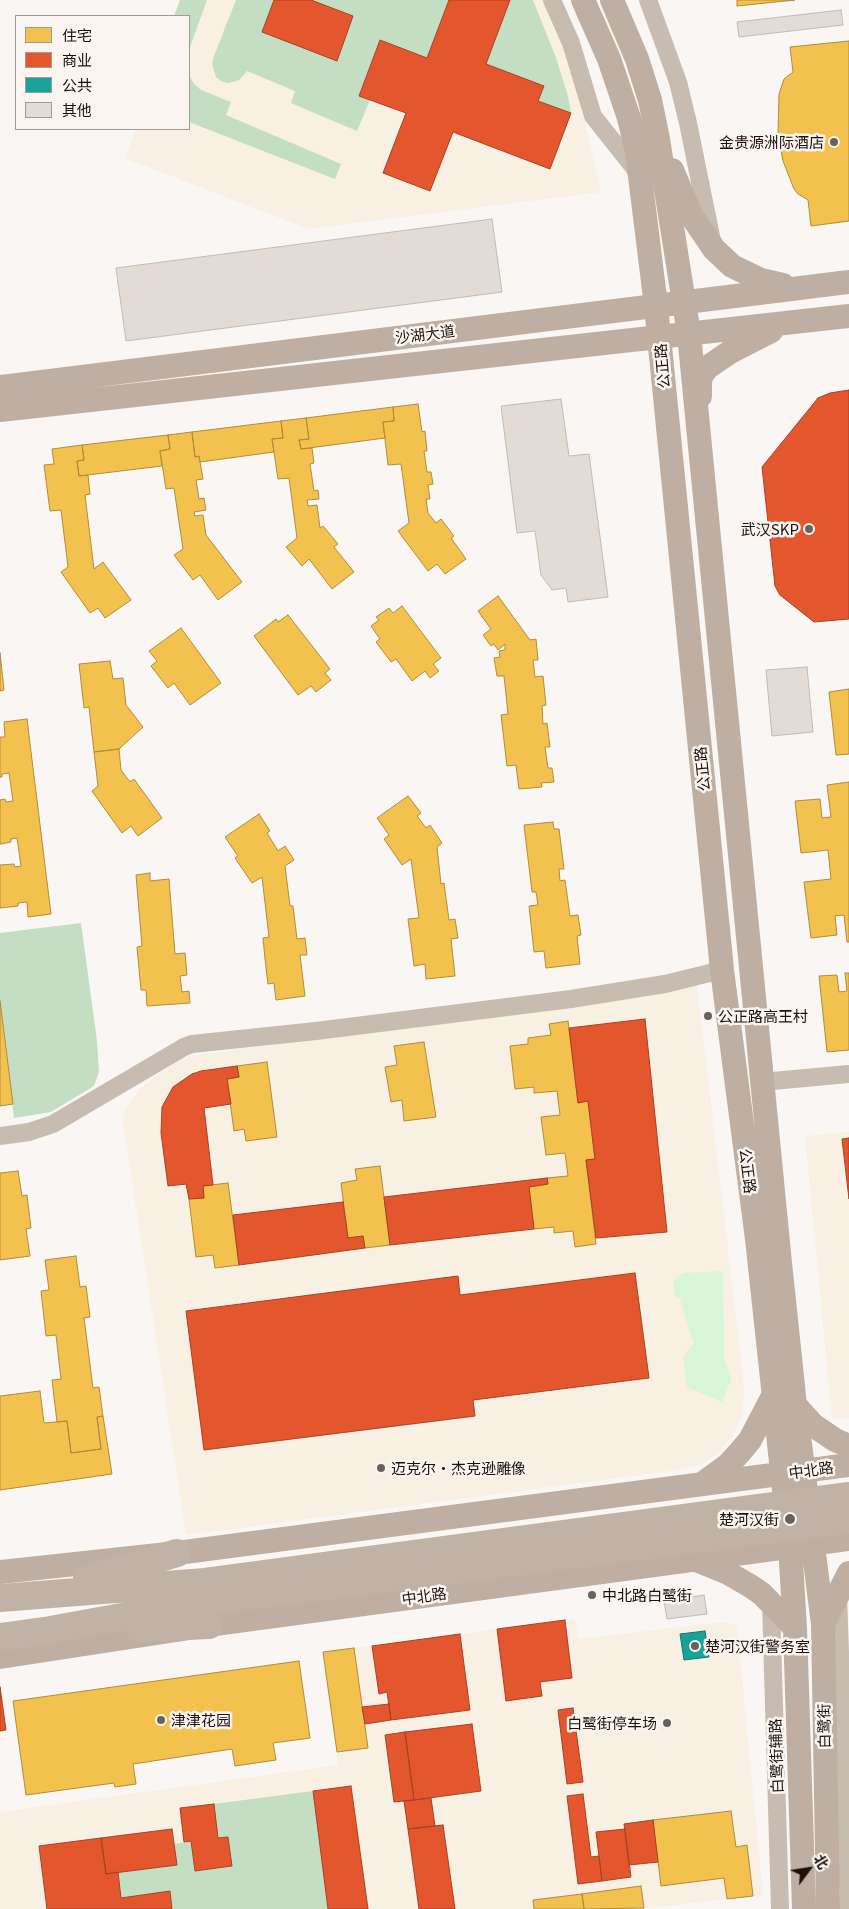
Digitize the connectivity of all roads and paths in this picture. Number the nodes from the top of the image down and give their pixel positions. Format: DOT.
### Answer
graph roads {
  1 [pos="552,0"];
  2 [pos="583,0"];
  3 [pos="612,0"];
  4 [pos="648,0"];
  5 [pos="658,140"];
  6 [pos="639,174"];
  7 [pos="714,249"];
  8 [pos="849,282"];
  9 [pos="796,288"];
  10 [pos="684,301"];
  11 [pos="656,306"];
  12 [pos="849,316"];
  13 [pos="800,321"];
  14 [pos="689,334"];
  15 [pos="660,338"];
  16 [pos="0,387"];
  17 [pos="0,410"];
  18 [pos="701,456"];
  19 [pos="722,970"];
  20 [pos="849,1074"];
  21 [pos="762,1082"];
  22 [pos="0,1136"];
  23 [pos="773,1396"];
  24 [pos="795,1405"];
  25 [pos="849,1446"];
  26 [pos="849,1465"];
  27 [pos="793,1472"];
  28 [pos="700,1485"];
  29 [pos="849,1496"];
  30 [pos="849,1520"];
  31 [pos="849,1539"];
  32 [pos="801,1545"];
  33 [pos="177,1553"];
  34 [pos="695,1559"];
  35 [pos="0,1572"];
  36 [pos="844,1583"];
  37 [pos="38,1594"];
  38 [pos="0,1598"];
  39 [pos="208,1603"];
  40 [pos="771,1603"];
  41 [pos="823,1624"];
  42 [pos="795,1628"];
  43 [pos="0,1637"];
  44 [pos="0,1657"];
  45 [pos="780,1909"];
  46 [pos="804,1909"];
  47 [pos="828,1909"];
  48 [pos="849,1909"];
  1 -- 6 [label="street"];
  2 -- 6 [label="main road, 公正路"];
  3 -- 5 [label="main road, 公正路"];
  4 -- 7 [label="street"];
  5 -- 7 [label="main road"];
  5 -- 10 [label="main road, 公正路"];
  6 -- 11 [label="main road, 公正路"];
  7 -- 9 [label="main road"];
  8 -- 9 [label="main road, 沙湖大道"];
  9 -- 10 [label="main road, 沙湖大道"];
  10 -- 11 [label="main road, 沙湖大道"];
  10 -- 14 [label="main road, 公正路"];
  11 -- 15 [label="main road, 公正路"];
  11 -- 16 [label="main road, 沙湖大道"];
  12 -- 13 [label="main road, 沙湖大道"];
  13 -- 14 [label="main road, 沙湖大道"];
  13 -- 18 [label="main road"];
  14 -- 15 [label="main road, 沙湖大道"];
  14 -- 18 [label="main road, 公正路"];
  15 -- 17 [label="main road, 沙湖大道"];
  15 -- 19 [label="main road, 公正路"];
  18 -- 21 [label="main road, 公正路"];
  19 -- 22 [label="street"];
  19 -- 23 [label="main road, 公正路"];
  20 -- 21 [label="street"];
  21 -- 24 [label="main road, 公正路"];
  23 -- 27 [label="main road, 公正路"];
  23 -- 28 [label="main road"];
  24 -- 25 [label="main road"];
  24 -- 27 [label="main road, 公正路"];
  26 -- 27 [label="main road, 中北路"];
  27 -- 28 [label="main road, 中北路"];
  27 -- 32 [label="main road, 公正路"];
  28 -- 33 [label="main road, 中北路"];
  29 -- 39 [label="main road, 中北路"];
  30 -- 39 [label="main road, 中北路"];
  31 -- 32 [label="main road, 中北路"];
  32 -- 34 [label="main road, 中北路"];
  32 -- 41 [label="main road, 白鹭街"];
  32 -- 42 [label="main road, 白鹭街"];
  33 -- 35 [label="main road, 中北路"];
  33 -- 37 [label="main road"];
  34 -- 39 [label="main road, 中北路"];
  34 -- 40 [label="main road"];
  36 -- 41 [label="main road"];
  36 -- 48 [label="street"];
  37 -- 38 [label="main road, 中北路"];
  37 -- 39 [label="main road, 中北路"];
  39 -- 43 [label="main road, 中北路"];
  39 -- 44 [label="main road, 中北路"];
  40 -- 42 [label="main road"];
  40 -- 45 [label="street, 白鹭街辅路"];
  41 -- 47 [label="main road, 白鹭街"];
  42 -- 46 [label="main road, 白鹭街"];
}
